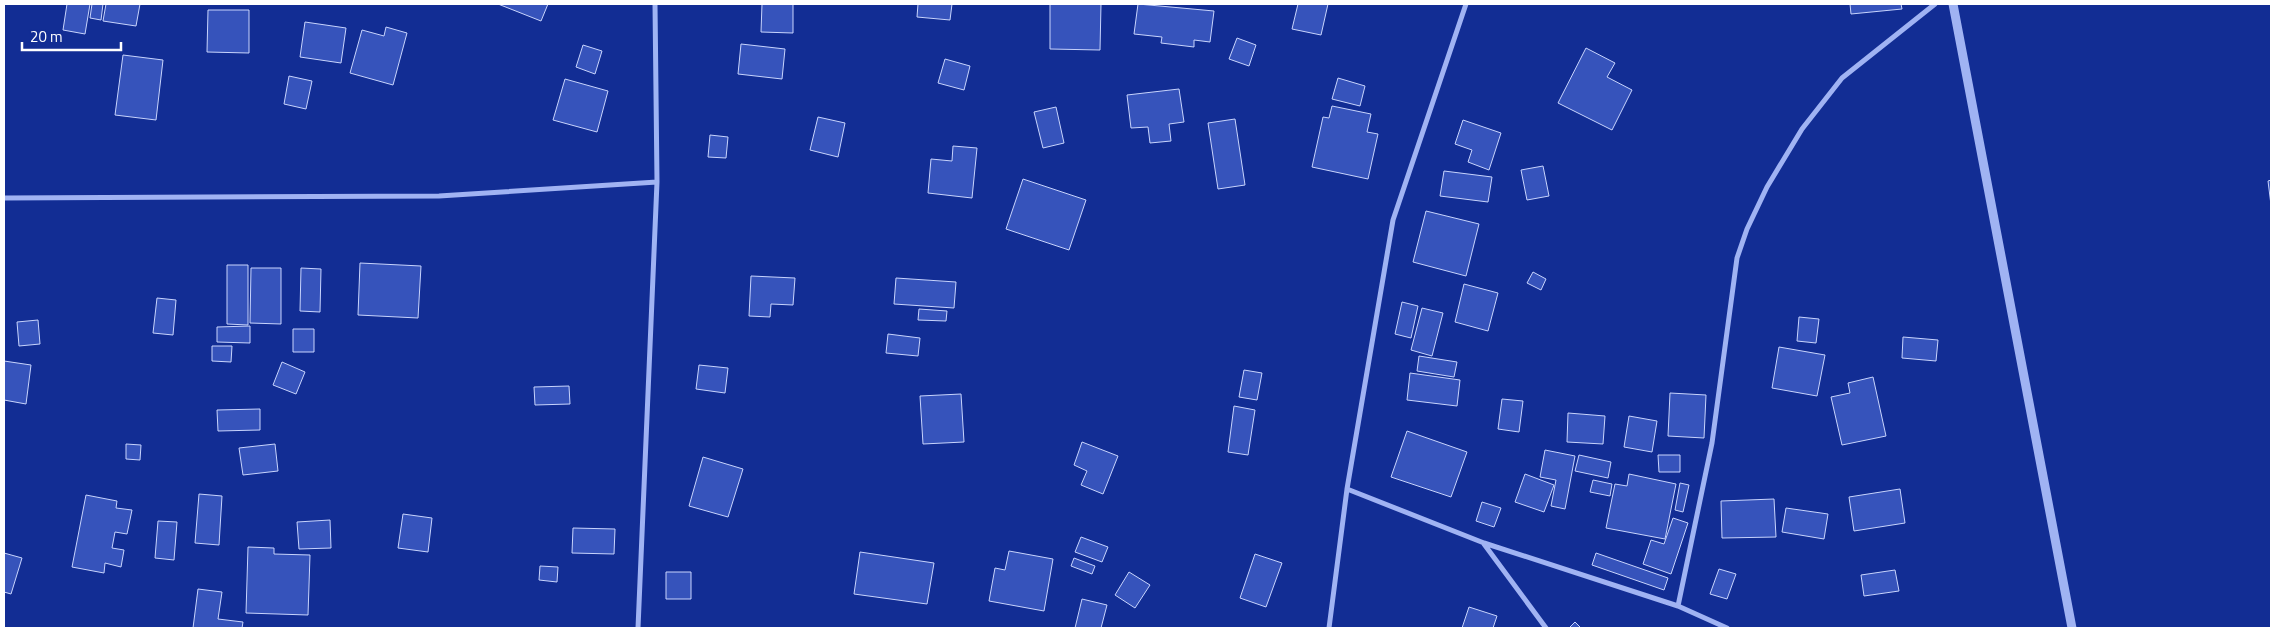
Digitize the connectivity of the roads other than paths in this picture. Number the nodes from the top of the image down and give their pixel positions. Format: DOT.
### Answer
graph roads {
  1 [pos="655,4"];
  2 [pos="1466,4"];
  3 [pos="1935,4"];
  4 [pos="1953,4"];
  5 [pos="657,182"];
  6 [pos="4,198"];
  7 [pos="1347,489"];
  8 [pos="1484,544"];
  9 [pos="1678,606"];
  10 [pos="638,628"];
  11 [pos="1329,628"];
  12 [pos="1546,628"];
  13 [pos="1727,628"];
  14 [pos="2072,628"];
  1 -- 5 [label="street"];
  2 -- 7 [label="street"];
  3 -- 9 [label="street"];
  4 -- 14 [label="street"];
  5 -- 6 [label="street"];
  5 -- 10 [label="street"];
  7 -- 8 [label="street"];
  7 -- 11 [label="street"];
  8 -- 9 [label="street"];
  8 -- 12 [label="street"];
  9 -- 13 [label="street"];
}
